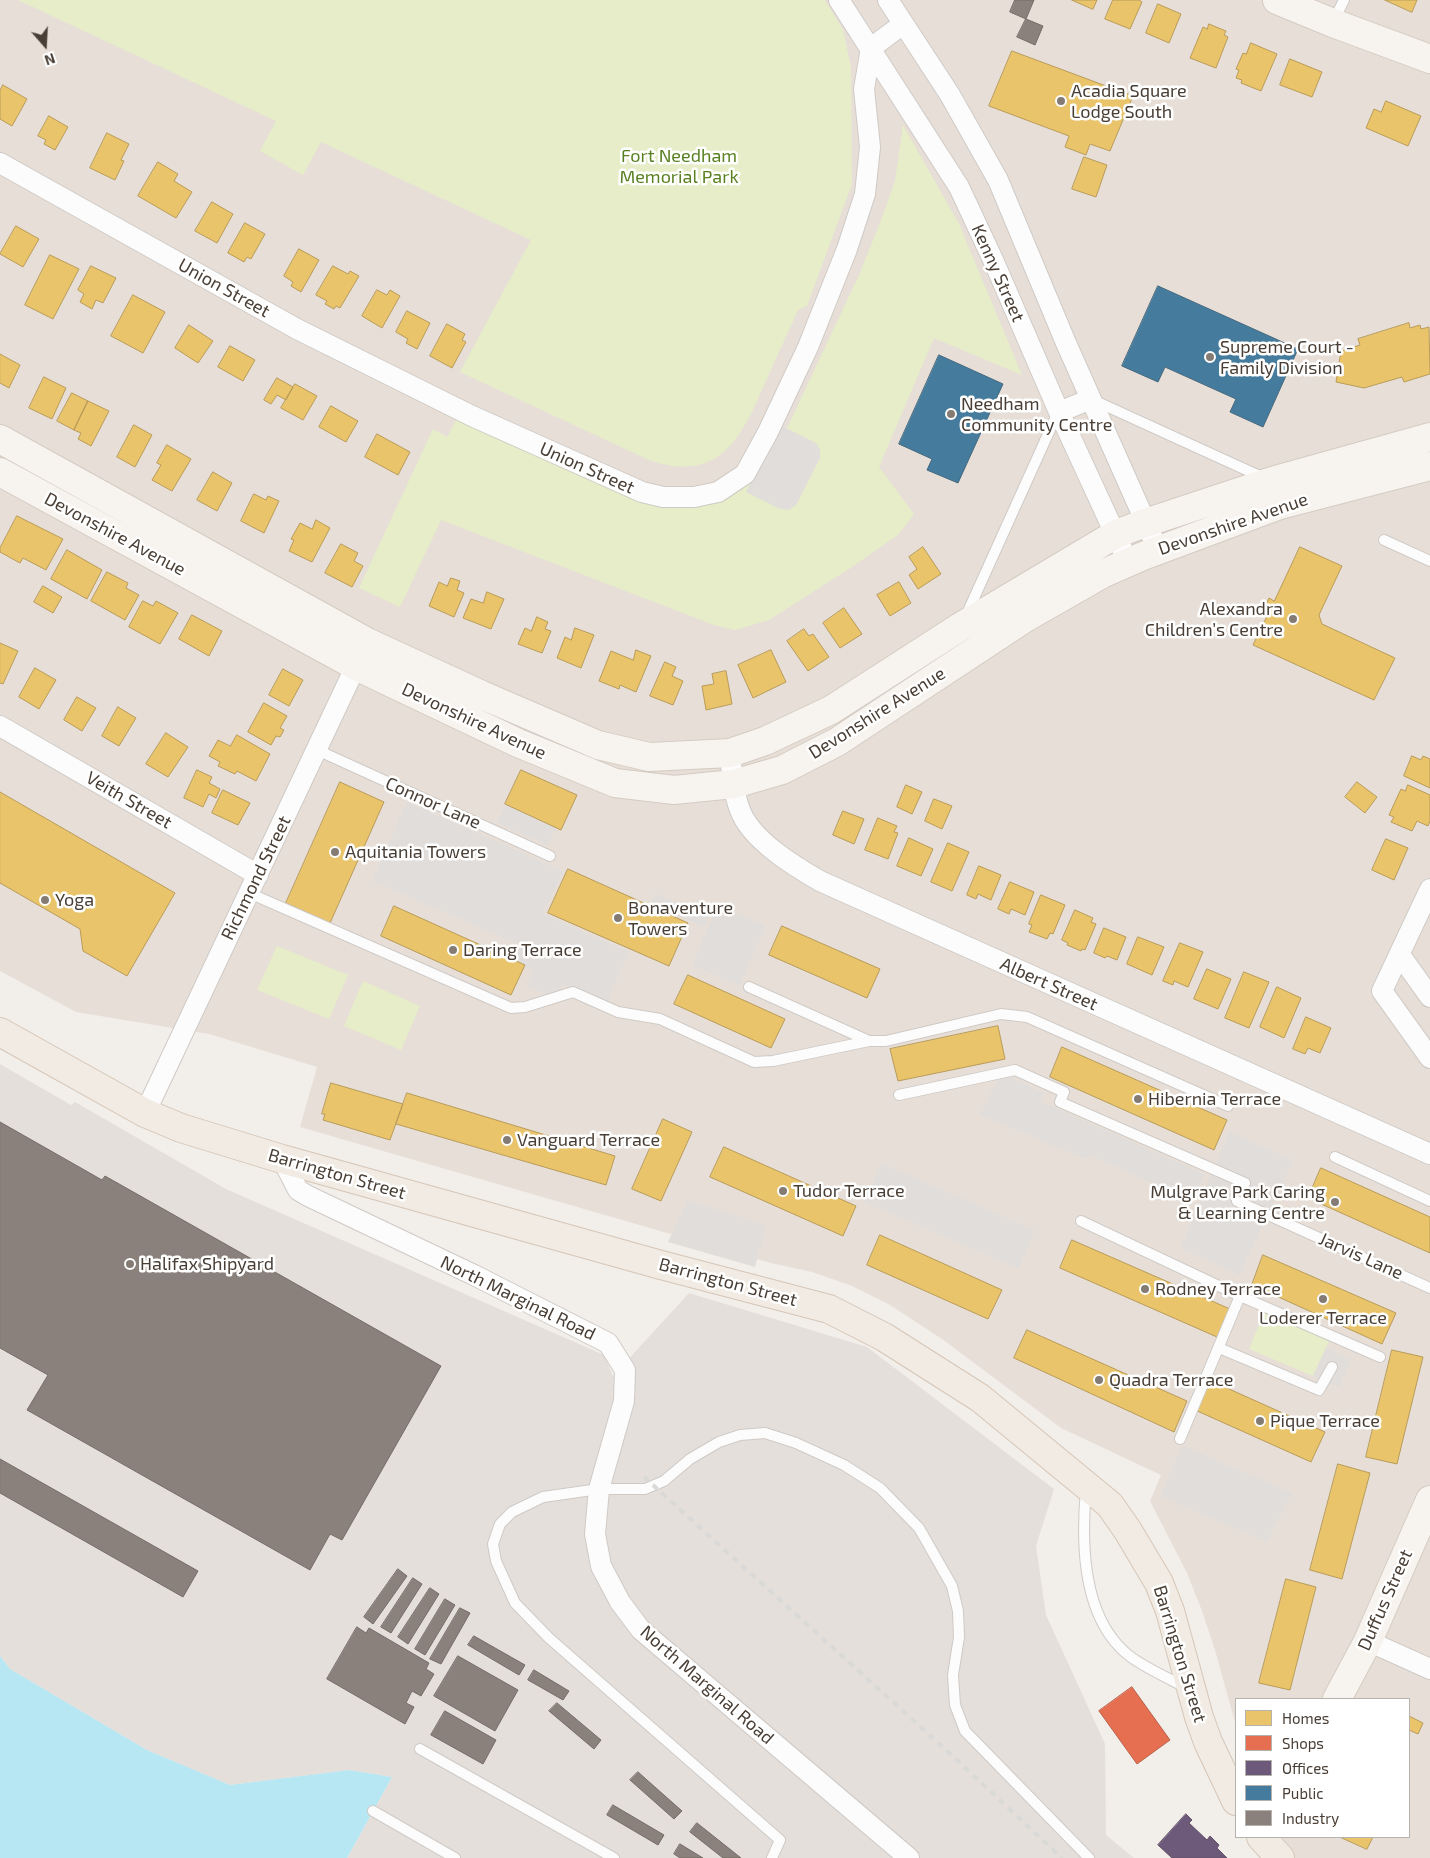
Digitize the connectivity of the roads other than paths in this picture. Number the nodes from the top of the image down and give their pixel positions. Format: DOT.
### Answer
graph roads {
  1 [pos="839,0"];
  2 [pos="888,0"];
  3 [pos="1277,0"];
  4 [pos="1338,12"];
  5 [pos="903,24"];
  6 [pos="871,48"];
  7 [pos="1430,59"];
  8 [pos="0,163"];
  9 [pos="1091,399"];
  10 [pos="1059,412"];
  11 [pos="1430,437"];
  12 [pos="0,439"];
  13 [pos="1430,466"];
  14 [pos="0,472"];
  15 [pos="1272,481"];
  16 [pos="1144,522"];
  17 [pos="1116,534"];
  18 [pos="1384,540"];
  19 [pos="1158,550"];
  20 [pos="1430,561"];
  21 [pos="1128,562"];
  22 [pos="960,627"];
  23 [pos="362,654"];
  24 [pos="0,726"];
  25 [pos="317,750"];
  26 [pos="730,753"];
  27 [pos="734,784"];
  28 [pos="550,856"];
  29 [pos="253,884"];
  30 [pos="1430,889"];
  31 [pos="1400,955"];
  32 [pos="749,987"];
  33 [pos="1430,997"];
  34 [pos="0,1032"];
  35 [pos="870,1041"];
  36 [pos="1430,1058"];
  37 [pos="899,1095"];
  38 [pos="1228,1106"];
  39 [pos="145,1113"];
  40 [pos="1430,1154"];
  41 [pos="1335,1157"];
  42 [pos="282,1159"];
  43 [pos="1245,1183"];
  44 [pos="1237,1201"];
  45 [pos="1430,1201"];
  46 [pos="1081,1221"];
  47 [pos="1430,1288"];
  48 [pos="1240,1296"];
  49 [pos="1219,1348"];
  50 [pos="1380,1357"];
  51 [pos="1332,1367"];
  52 [pos="1180,1439"];
  53 [pos="1086,1486"];
  54 [pos="598,1489"];
  55 [pos="1430,1500"];
  56 [pos="1368,1641"];
  57 [pos="1430,1669"];
  58 [pos="1190,1690"];
  59 [pos="1339,1698"];
  60 [pos="1208,1742"];
  61 [pos="420,1749"];
  62 [pos="1235,1763"];
  63 [pos="1235,1799"];
  64 [pos="373,1811"];
  65 [pos="1263,1838"];
  66 [pos="455,1858"];
  67 [pos="614,1858"];
  68 [pos="772,1858"];
  69 [pos="909,1858"];
  70 [pos="1089,1858"];
  71 [pos="1280,1858"];
  1 -- 6 [label="street, Kenny Street"];
  2 -- 5 [label="street, Kenny Street"];
  3 -- 4 [label="street"];
  4 -- 7 [label="street"];
  5 -- 6 [label="street"];
  5 -- 9 [label="street, Kenny Street"];
  6 -- 8 [label="street, Union Street"];
  6 -- 10 [label="street, Kenny Street"];
  9 -- 10 [label="street"];
  9 -- 15 [label="lane"];
  9 -- 16 [label="street, Kenny Street"];
  10 -- 17 [label="street, Kenny Street"];
  10 -- 22 [label="lane"];
  11 -- 15 [label="street, Devonshire Avenue"];
  12 -- 23 [label="street, Devonshire Avenue"];
  13 -- 19 [label="street, Devonshire Avenue"];
  14 -- 23 [label="street, Devonshire Avenue"];
  15 -- 16 [label="street, Devonshire Avenue"];
  16 -- 17 [label="street, Devonshire Avenue"];
  16 -- 19 [label="street, Kenny Street"];
  17 -- 21 [label="street, Kenny Street"];
  17 -- 22 [label="street, Devonshire Avenue"];
  18 -- 20 [label="lane"];
  19 -- 21 [label="street, Devonshire Avenue"];
  21 -- 27 [label="street, Devonshire Avenue"];
  22 -- 26 [label="street, Devonshire Avenue"];
  23 -- 25 [label="street, Richmond Street"];
  23 -- 26 [label="street, Devonshire Avenue"];
  23 -- 27 [label="street, Devonshire Avenue"];
  24 -- 29 [label="street, Veith Street"];
  25 -- 28 [label="lane, Connor Lane"];
  25 -- 29 [label="street, Richmond Street"];
  26 -- 27 [label="street, Albert Street"];
  27 -- 40 [label="street, Albert Street"];
  29 -- 35 [label="lane"];
  29 -- 39 [label="street, Richmond Street"];
  30 -- 31 [label="street"];
  31 -- 33 [label="street"];
  31 -- 36 [label="street"];
  32 -- 35 [label="lane"];
  34 -- 39 [label="main road, Barrington Street"];
  35 -- 38 [label="lane"];
  37 -- 43 [label="lane"];
  39 -- 42 [label="main road, Barrington Street"];
  41 -- 45 [label="lane"];
  42 -- 53 [label="main road, Barrington Street"];
  42 -- 54 [label="street, North Marginal Road"];
  44 -- 47 [label="lane, Jarvis Lane"];
  46 -- 48 [label="lane"];
  48 -- 49 [label="lane"];
  48 -- 50 [label="lane"];
  49 -- 51 [label="lane"];
  49 -- 52 [label="lane"];
  53 -- 58 [label="main road, Barrington Street"];
  53 -- 58 [label="lane"];
  54 -- 68 [label="lane"];
  54 -- 69 [label="street, North Marginal Road"];
  54 -- 70 [label="lane"];
  55 -- 56 [label="street, Duffus Street"];
  56 -- 57 [label="street"];
  56 -- 59 [label="street, Duffus Street"];
  58 -- 60 [label="main road, Barrington Street"];
  60 -- 62 [label="main road"];
  60 -- 63 [label="main road, Barrington Street"];
  61 -- 67 [label="lane"];
  64 -- 66 [label="lane"];
  65 -- 71 [label="main road"];
}
